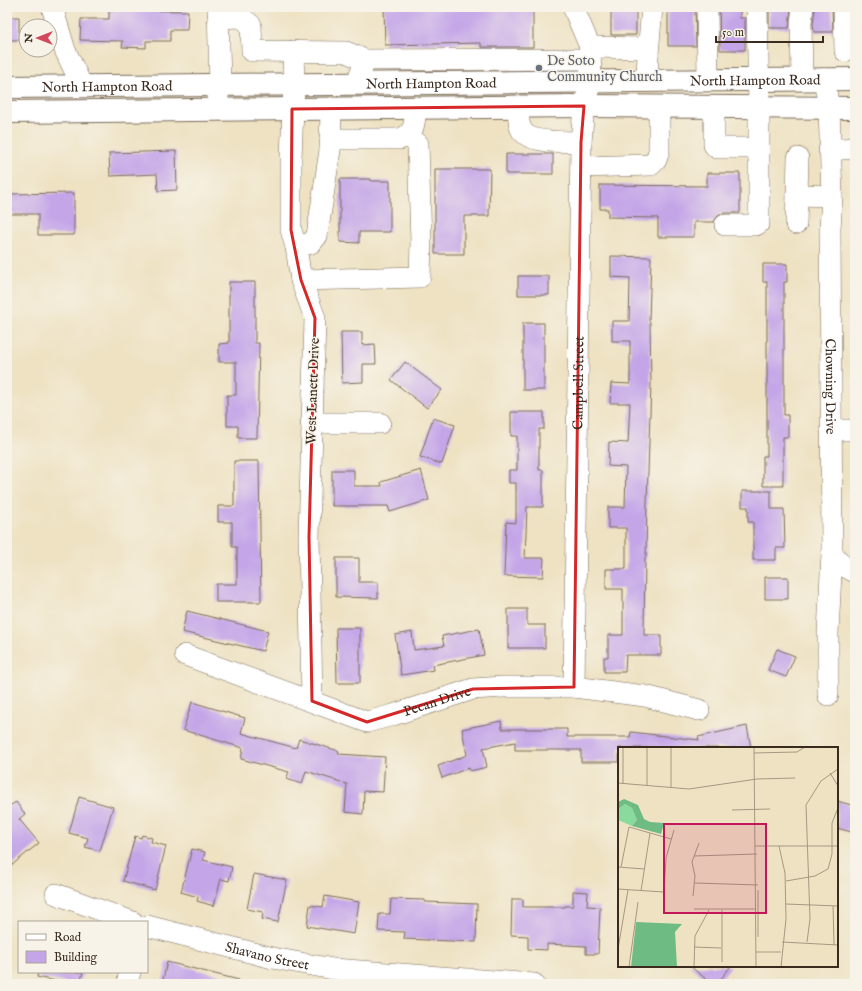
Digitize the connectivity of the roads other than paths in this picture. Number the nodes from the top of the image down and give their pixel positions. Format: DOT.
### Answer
graph roads {
  1 [pos="52,7"];
  2 [pos="573,7"];
  3 [pos="652,7"];
  4 [pos="707,7"];
  5 [pos="757,7"];
  6 [pos="803,7"];
  7 [pos="844,7"];
  8 [pos="218,13"];
  9 [pos="293,51"];
  10 [pos="844,51"];
  11 [pos="590,53"];
  12 [pos="648,54"];
  13 [pos="365,60"];
  14 [pos="759,79"];
  15 [pos="802,79"];
  16 [pos="824,79"];
  17 [pos="855,79"];
  18 [pos="647,80"];
  19 [pos="708,80"];
  20 [pos="591,81"];
  21 [pos="499,82"];
  22 [pos="357,83"];
  23 [pos="294,84"];
  24 [pos="220,85"];
  25 [pos="82,86"];
  26 [pos="7,87"];
  27 [pos="509,106"];
  28 [pos="584,106"];
  29 [pos="659,107"];
  30 [pos="714,107"];
  31 [pos="759,107"];
  32 [pos="331,108"];
  33 [pos="357,108"];
  34 [pos="416,108"];
  35 [pos="829,108"];
  36 [pos="855,108"];
  37 [pos="292,109"];
  38 [pos="218,110"];
  39 [pos="7,112"];
  40 [pos="408,136"];
  41 [pos="330,138"];
  42 [pos="581,142"];
  43 [pos="759,148"];
  44 [pos="855,148"];
  45 [pos="829,150"];
  46 [pos="798,158"];
  47 [pos="581,167"];
  48 [pos="797,195"];
  49 [pos="832,196"];
  50 [pos="796,224"];
  51 [pos="725,225"];
  52 [pos="296,247"];
  53 [pos="301,280"];
  54 [pos="311,423"];
  55 [pos="380,423"];
  56 [pos="831,430"];
  57 [pos="855,430"];
  58 [pos="832,553"];
  59 [pos="855,572"];
  60 [pos="185,655"];
  61 [pos="574,687"];
  62 [pos="828,695"];
  63 [pos="312,701"];
  64 [pos="699,710"];
  65 [pos="56,894"];
  66 [pos="130,921"];
  67 [pos="148,926"];
  68 [pos="130,973"];
  69 [pos="127,984"];
  70 [pos="534,984"];
  1 -- 25 [label="street"];
  2 -- 11 [label="street"];
  3 -- 12 [label="street"];
  4 -- 19 [label="street"];
  5 -- 14 [label="street"];
  6 -- 15 [label="street"];
  7 -- 10 [label="street"];
  8 -- 9 [label="street"];
  8 -- 24 [label="street"];
  9 -- 13 [label="street"];
  9 -- 23 [label="street, West Lanett Drive"];
  11 -- 12 [label="street"];
  11 -- 13 [label="street"];
  11 -- 20 [label="street, Campbell Street"];
  12 -- 18 [label="street"];
  13 -- 22 [label="street"];
  14 -- 15 [label="main road, North Hampton Road"];
  14 -- 19 [label="main road, North Hampton Road"];
  14 -- 31 [label="street"];
  15 -- 16 [label="main road, North Hampton Road"];
  16 -- 17 [label="main road, North Hampton Road"];
  16 -- 35 [label="street, Chowning Drive"];
  18 -- 19 [label="main road, North Hampton Road"];
  18 -- 20 [label="main road, North Hampton Road"];
  20 -- 21 [label="main road, North Hampton Road"];
  20 -- 28 [label="street, Campbell Street"];
  21 -- 22 [label="main road, North Hampton Road"];
  21 -- 27 [label="main road"];
  22 -- 23 [label="main road, North Hampton Road"];
  22 -- 33 [label="main road"];
  23 -- 24 [label="main road, North Hampton Road"];
  23 -- 37 [label="street, West Lanett Drive"];
  24 -- 25 [label="main road, North Hampton Road"];
  24 -- 38 [label="street"];
  25 -- 26 [label="main road, North Hampton Road"];
  27 -- 28 [label="main road, North Hampton Road"];
  27 -- 34 [label="main road, North Hampton Road"];
  27 -- 42 [label="street"];
  28 -- 29 [label="main road, North Hampton Road"];
  28 -- 42 [label="street, Campbell Street"];
  29 -- 30 [label="main road, North Hampton Road"];
  29 -- 47 [label="street"];
  30 -- 31 [label="main road, North Hampton Road"];
  30 -- 43 [label="street"];
  31 -- 35 [label="main road, North Hampton Road"];
  31 -- 43 [label="street"];
  32 -- 33 [label="main road, North Hampton Road"];
  32 -- 37 [label="main road, North Hampton Road"];
  32 -- 41 [label="street"];
  33 -- 34 [label="main road, North Hampton Road"];
  34 -- 40 [label="street"];
  35 -- 36 [label="main road, North Hampton Road"];
  35 -- 45 [label="street, Chowning Drive"];
  37 -- 38 [label="main road, North Hampton Road"];
  37 -- 52 [label="street, West Lanett Drive"];
  38 -- 39 [label="main road, North Hampton Road"];
  40 -- 41 [label="street"];
  40 -- 53 [label="street"];
  41 -- 52 [label="street"];
  42 -- 47 [label="street, Campbell Street"];
  43 -- 51 [label="street"];
  44 -- 45 [label="street"];
  45 -- 49 [label="street, Chowning Drive"];
  46 -- 48 [label="street"];
  47 -- 61 [label="street, Campbell Street"];
  48 -- 49 [label="street"];
  48 -- 50 [label="street"];
  49 -- 56 [label="street, Chowning Drive"];
  52 -- 53 [label="street, West Lanett Drive"];
  53 -- 54 [label="street, West Lanett Drive"];
  54 -- 55 [label="street"];
  54 -- 63 [label="street, West Lanett Drive"];
  56 -- 57 [label="street"];
  56 -- 58 [label="street, Chowning Drive"];
  58 -- 59 [label="street"];
  58 -- 62 [label="street, Chowning Drive"];
  60 -- 63 [label="street, Pecan Drive"];
  61 -- 63 [label="street, Pecan Drive"];
  61 -- 64 [label="street, Pecan Drive"];
  65 -- 66 [label="street"];
  67 -- 70 [label="street, Shavano Street"];
  68 -- 69 [label="street"];
}
